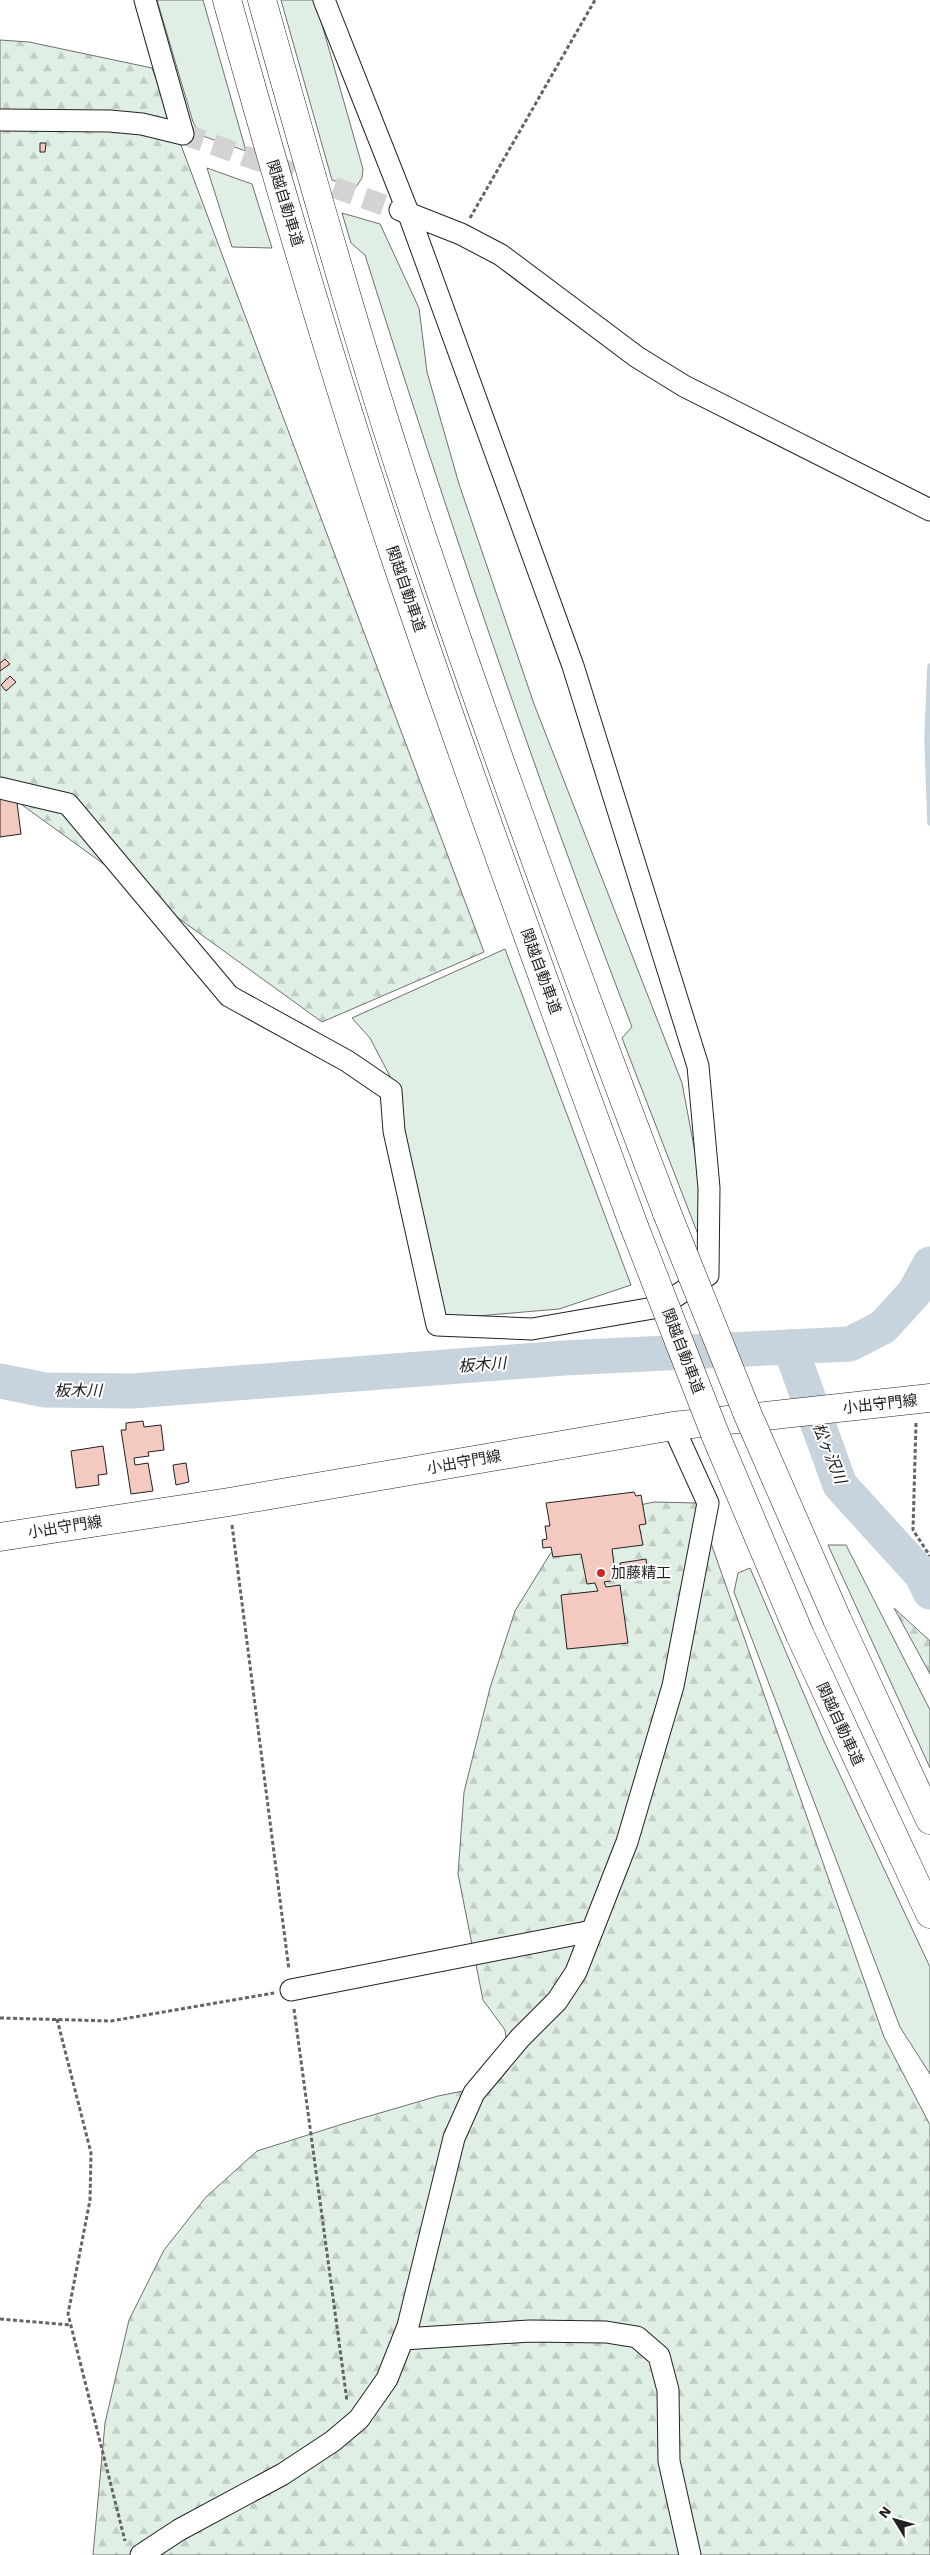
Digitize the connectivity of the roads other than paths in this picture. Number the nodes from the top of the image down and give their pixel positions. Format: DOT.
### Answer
graph roads {
  1 [pos="145,0"];
  2 [pos="227,0"];
  3 [pos="262,0"];
  4 [pos="324,0"];
  5 [pos="0,120"];
  6 [pos="403,211"];
  7 [pos="930,510"];
  8 [pos="0,788"];
  9 [pos="923,1399"];
  10 [pos="673,1426"];
  11 [pos="0,1537"];
  12 [pos="930,1820"];
  13 [pos="930,1914"];
  14 [pos="592,1931"];
  15 [pos="291,1990"];
  16 [pos="403,2339"];
  17 [pos="133,2548"];
  18 [pos="690,2555"];
  1 -- 5 [label="street"];
  2 -- 13 [label="main road, 関越自動車道, bridge"];
  3 -- 12 [label="main road, bridge"];
  4 -- 6 [label="street"];
  6 -- 7 [label="street"];
  6 -- 8 [label="street"];
  9 -- 10 [label="main road, 小出守門線"];
  10 -- 11 [label="main road, 小出守門線"];
  10 -- 14 [label="street"];
  14 -- 15 [label="street"];
  14 -- 16 [label="street"];
  16 -- 17 [label="street"];
  16 -- 18 [label="street"];
}
